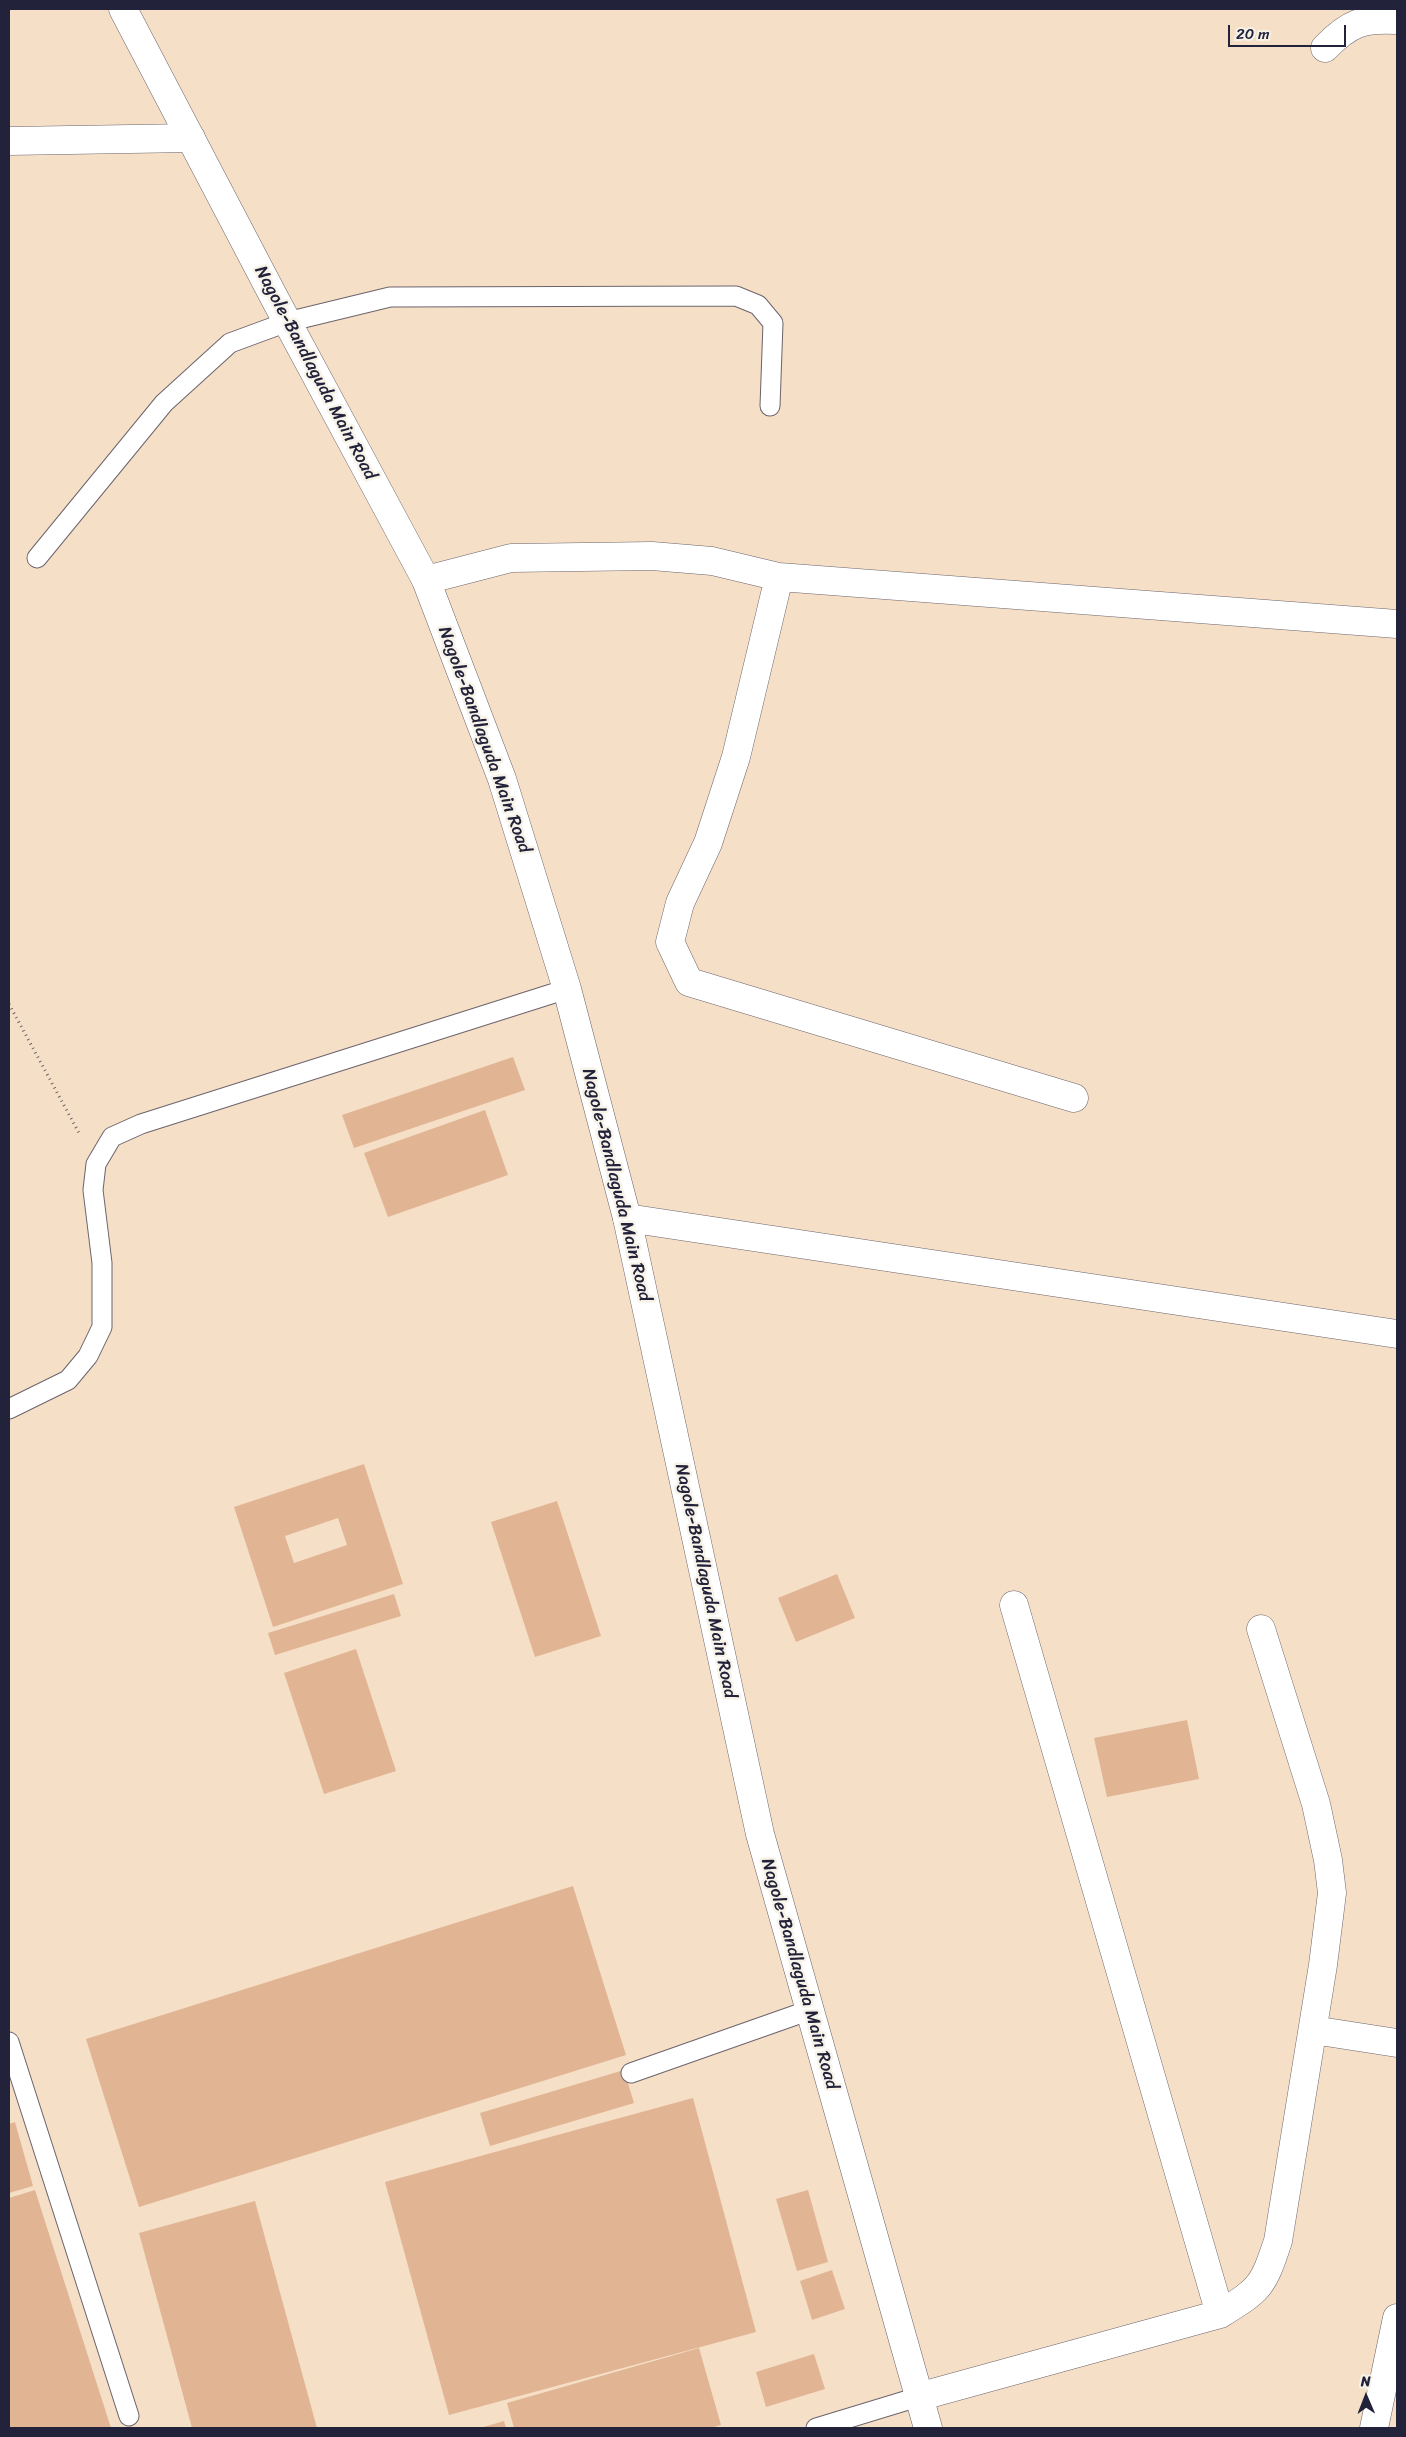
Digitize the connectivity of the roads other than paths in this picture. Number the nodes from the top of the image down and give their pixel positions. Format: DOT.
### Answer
graph roads {
  1 [pos="123,9"];
  2 [pos="1397,20"];
  3 [pos="1325,48"];
  4 [pos="191,138"];
  5 [pos="9,141"];
  6 [pos="287,322"];
  7 [pos="770,406"];
  8 [pos="37,558"];
  9 [pos="779,576"];
  10 [pos="426,580"];
  11 [pos="1397,624"];
  12 [pos="567,989"];
  13 [pos="1074,1098"];
  14 [pos="627,1218"];
  15 [pos="1397,1334"];
  16 [pos="9,1408"];
  17 [pos="1014,1604"];
  18 [pos="1261,1629"];
  19 [pos="810,2010"];
  20 [pos="1313,2030"];
  21 [pos="9,2042"];
  22 [pos="1397,2043"];
  23 [pos="631,2073"];
  24 [pos="1220,2314"];
  25 [pos="1397,2318"];
  26 [pos="918,2397"];
  27 [pos="129,2416"];
  28 [pos="816,2428"];
  29 [pos="928,2428"];
  30 [pos="1374,2428"];
  1 -- 4 [label="street, Nagole-Bandlaguda Main Road"];
  2 -- 3 [label="street"];
  4 -- 5 [label="street"];
  4 -- 6 [label="street, Nagole-Bandlaguda Main Road"];
  6 -- 7 [label="lane"];
  6 -- 8 [label="lane"];
  6 -- 10 [label="street, Nagole-Bandlaguda Main Road"];
  9 -- 10 [label="street"];
  9 -- 11 [label="street"];
  9 -- 13 [label="street"];
  10 -- 12 [label="street, Nagole-Bandlaguda Main Road"];
  12 -- 14 [label="street, Nagole-Bandlaguda Main Road"];
  12 -- 16 [label="lane"];
  14 -- 15 [label="street"];
  14 -- 19 [label="street, Nagole-Bandlaguda Main Road"];
  17 -- 24 [label="street"];
  18 -- 20 [label="street"];
  19 -- 23 [label="lane"];
  19 -- 26 [label="street, Nagole-Bandlaguda Main Road"];
  20 -- 22 [label="street"];
  20 -- 24 [label="street"];
  21 -- 27 [label="lane"];
  24 -- 26 [label="street"];
  25 -- 30 [label="street"];
  26 -- 28 [label="lane"];
  26 -- 29 [label="street, Nagole-Bandlaguda Main Road"];
}
